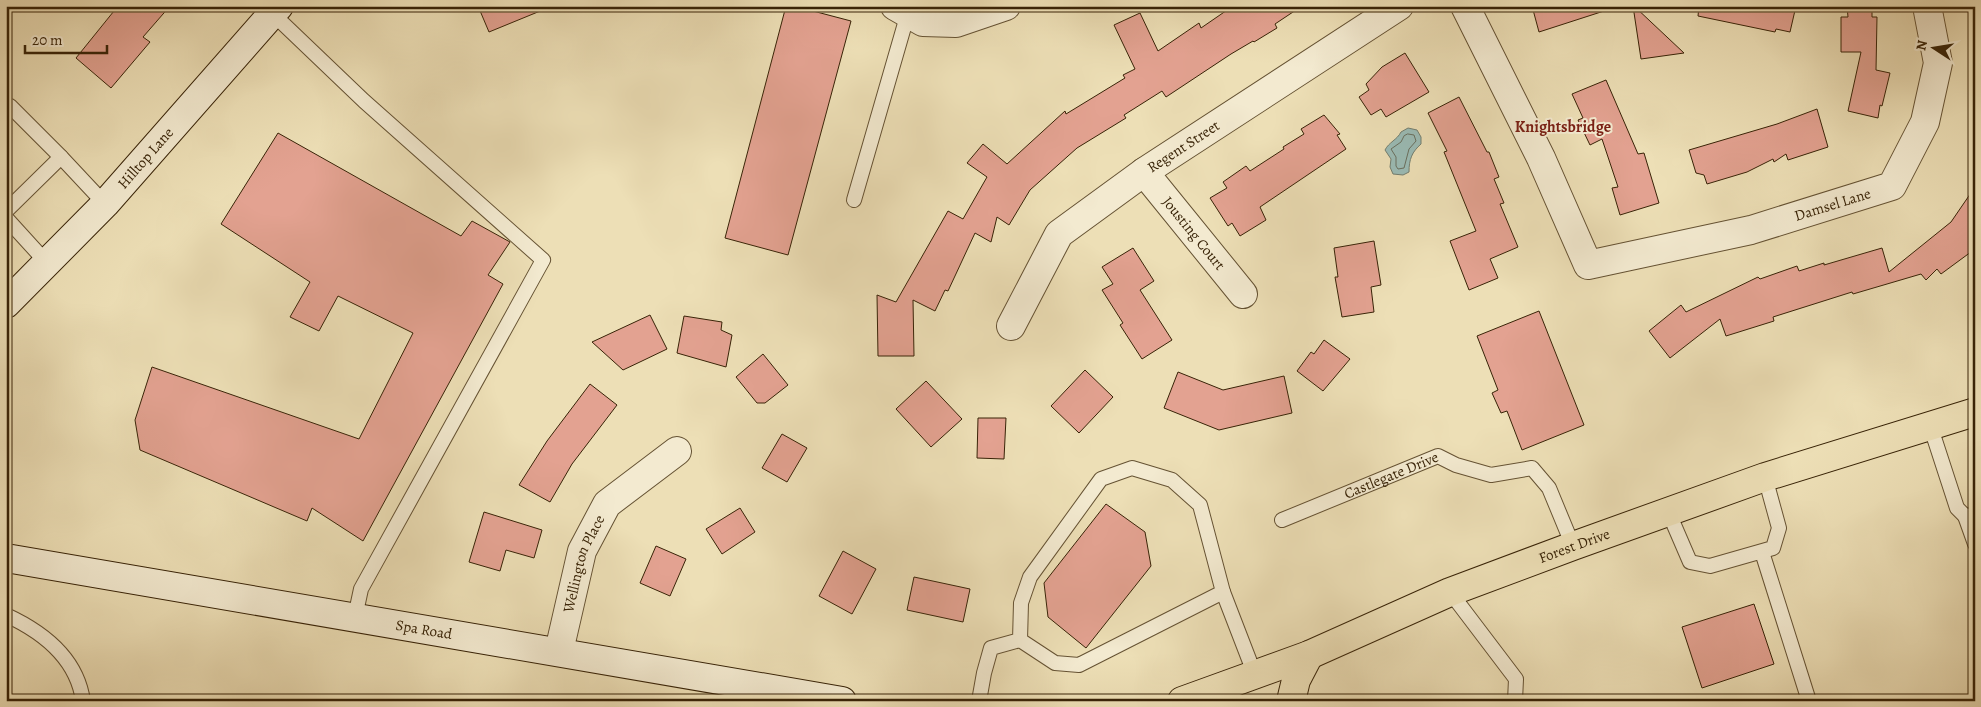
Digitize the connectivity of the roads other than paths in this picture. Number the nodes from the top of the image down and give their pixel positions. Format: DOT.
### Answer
graph roads {
  1 [pos="1006,6"];
  2 [pos="1399,6"];
  3 [pos="1465,6"];
  4 [pos="1927,6"];
  5 [pos="276,10"];
  6 [pos="901,10"];
  7 [pos="10,106"];
  8 [pos="61,158"];
  9 [pos="1144,172"];
  10 [pos="854,200"];
  11 [pos="105,204"];
  12 [pos="6,211"];
  13 [pos="6,218"];
  14 [pos="47,263"];
  15 [pos="1243,294"];
  16 [pos="6,304"];
  17 [pos="1011,326"];
  18 [pos="1975,412"];
  19 [pos="1930,425"];
  20 [pos="677,451"];
  21 [pos="1765,477"];
  22 [pos="1668,511"];
  23 [pos="1970,515"];
  24 [pos="1282,520"];
  25 [pos="1975,544"];
  26 [pos="1573,546"];
  27 [pos="1762,552"];
  28 [pos="6,558"];
  29 [pos="1223,592"];
  30 [pos="1450,592"];
  31 [pos="6,615"];
  32 [pos="356,617"];
  33 [pos="1020,640"];
  34 [pos="559,651"];
  35 [pos="1309,655"];
  36 [pos="1255,674"];
  37 [pos="82,701"];
  38 [pos="842,701"];
  39 [pos="979,701"];
  40 [pos="1182,701"];
  41 [pos="1291,701"];
  42 [pos="1515,701"];
  43 [pos="1809,701"];
  1 -- 6 [label="street"];
  2 -- 9 [label="street, Regent Street"];
  3 -- 4 [label="street, Damsel Lane"];
  5 -- 11 [label="street, Hilltop Lane"];
  5 -- 32 [label="lane"];
  6 -- 10 [label="lane"];
  7 -- 8 [label="lane"];
  8 -- 11 [label="lane"];
  8 -- 12 [label="lane"];
  9 -- 15 [label="street, Jousting Court"];
  9 -- 17 [label="street, Regent Street"];
  11 -- 14 [label="street, Hilltop Lane"];
  13 -- 14 [label="lane"];
  14 -- 16 [label="street, Hilltop Lane"];
  18 -- 19 [label="main road, Forest Drive"];
  19 -- 21 [label="main road, Forest Drive"];
  19 -- 23 [label="lane"];
  20 -- 34 [label="street, Wellington Place"];
  21 -- 22 [label="main road, Forest Drive"];
  21 -- 27 [label="lane"];
  22 -- 26 [label="main road, Forest Drive"];
  22 -- 27 [label="lane"];
  23 -- 25 [label="lane"];
  24 -- 26 [label="lane, Castlegate Drive"];
  26 -- 30 [label="main road, Forest Drive"];
  27 -- 43 [label="lane"];
  28 -- 32 [label="street, Spa Road"];
  29 -- 33 [label="lane"];
  29 -- 33 [label="lane"];
  29 -- 36 [label="lane"];
  30 -- 35 [label="main road, Forest Drive"];
  30 -- 42 [label="lane"];
  31 -- 37 [label="lane"];
  32 -- 34 [label="street, Spa Road"];
  33 -- 39 [label="lane"];
  34 -- 38 [label="street, Spa Road"];
  35 -- 36 [label="main road, Forest Drive"];
  35 -- 41 [label="main road"];
  36 -- 40 [label="main road, Forest Drive"];
}
